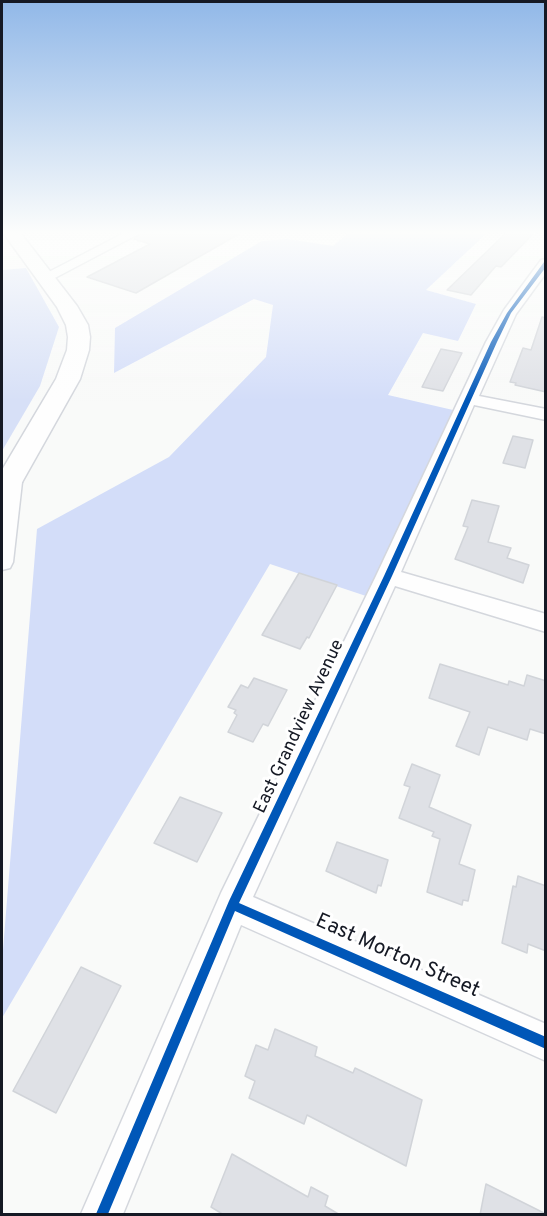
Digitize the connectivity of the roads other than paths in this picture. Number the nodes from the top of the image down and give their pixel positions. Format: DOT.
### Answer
graph roads {
  1 [pos="54,288"];
  2 [pos="535,291"];
  3 [pos="469,399"];
  4 [pos="546,415"];
  5 [pos="7,483"];
  6 [pos="2,562"];
  7 [pos="388,576"];
  8 [pos="546,623"];
  9 [pos="233,905"];
  10 [pos="546,1043"];
  11 [pos="102,1215"];
  1 -- 5 [label="main road"];
  2 -- 3 [label="street, East Grandview Avenue"];
  3 -- 4 [label="street"];
  3 -- 7 [label="street, East Grandview Avenue"];
  5 -- 6 [label="street"];
  7 -- 8 [label="street"];
  7 -- 9 [label="street, East Grandview Avenue"];
  9 -- 10 [label="street, East Morton Street"];
  9 -- 11 [label="street, East Grandview Avenue"];
}
